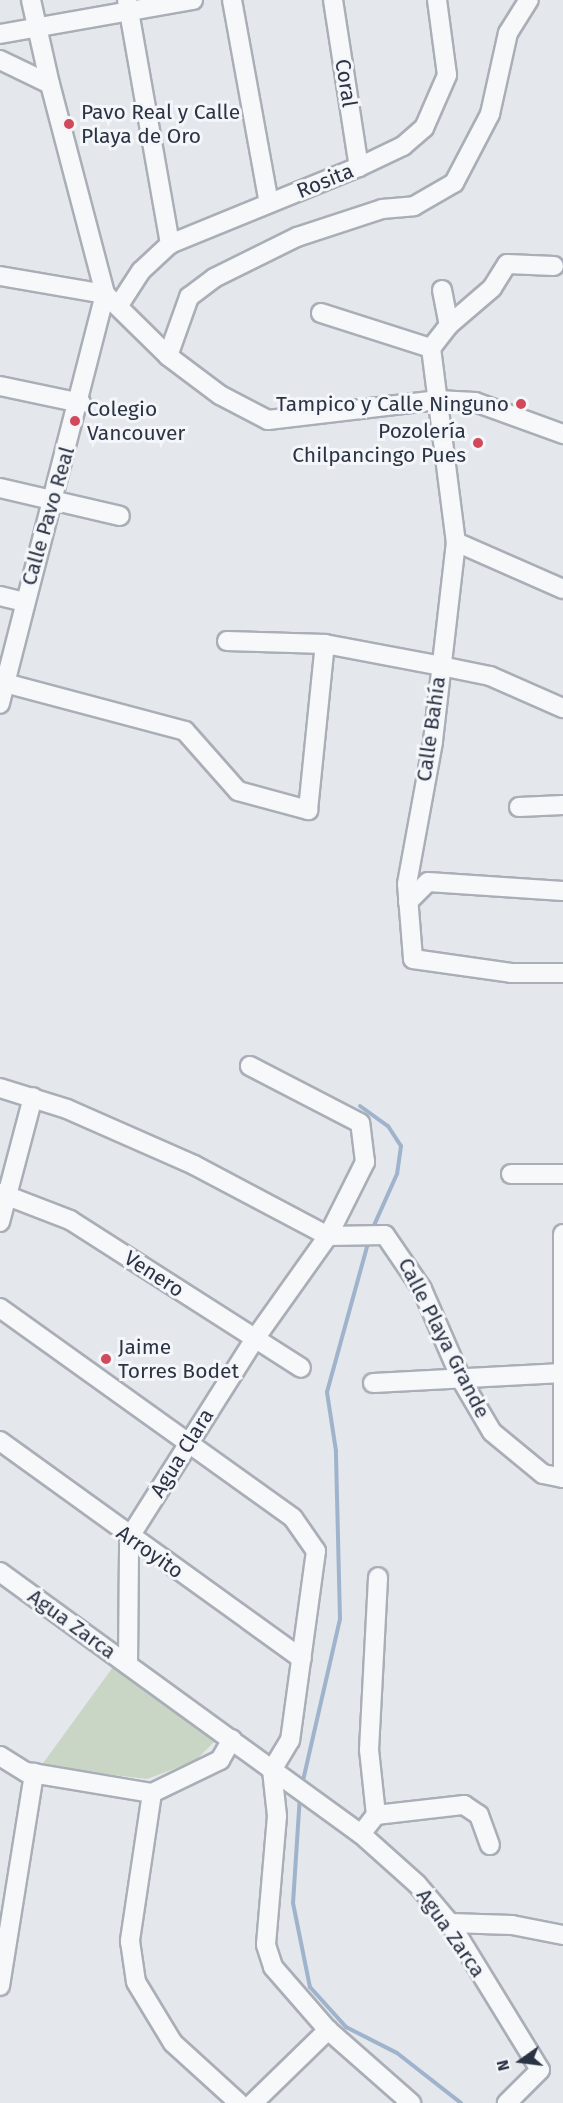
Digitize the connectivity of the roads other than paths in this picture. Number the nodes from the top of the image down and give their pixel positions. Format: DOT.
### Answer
graph roads {
  1 [pos="31,0"];
  2 [pos="193,0"];
  3 [pos="232,0"];
  4 [pos="333,0"];
  5 [pos="437,0"];
  6 [pos="530,0"];
  7 [pos="128,8"];
  8 [pos="37,31"];
  9 [pos="0,34"];
  10 [pos="0,60"];
  11 [pos="50,84"];
  12 [pos="360,166"];
  13 [pos="269,203"];
  14 [pos="170,244"];
  15 [pos="554,266"];
  16 [pos="0,276"];
  17 [pos="442,290"];
  18 [pos="112,299"];
  19 [pos="321,313"];
  20 [pos="449,325"];
  21 [pos="431,348"];
  22 [pos="168,356"];
  23 [pos="0,386"];
  24 [pos="437,400"];
  25 [pos="81,403"];
  26 [pos="563,434"];
  27 [pos="0,488"];
  28 [pos="48,501"];
  29 [pos="120,516"];
  30 [pos="456,542"];
  31 [pos="563,589"];
  32 [pos="0,597"];
  33 [pos="24,602"];
  34 [pos="227,641"];
  35 [pos="325,644"];
  36 [pos="441,666"];
  37 [pos="4,673"];
  38 [pos="0,704"];
  39 [pos="563,708"];
  40 [pos="563,804"];
  41 [pos="519,807"];
  42 [pos="563,891"];
  43 [pos="408,902"];
  44 [pos="563,973"];
  45 [pos="250,1066"];
  46 [pos="0,1088"];
  47 [pos="33,1097"];
  48 [pos="511,1174"];
  49 [pos="563,1174"];
  50 [pos="4,1195"];
  51 [pos="0,1222"];
  52 [pos="563,1234"];
  53 [pos="328,1236"];
  54 [pos="562,1274"];
  55 [pos="0,1308"];
  56 [pos="254,1340"];
  57 [pos="301,1368"];
  58 [pos="562,1373"];
  59 [pos="462,1381"];
  60 [pos="373,1383"];
  61 [pos="0,1441"];
  62 [pos="186,1445"];
  63 [pos="563,1479"];
  64 [pos="129,1538"];
  65 [pos="0,1572"];
  66 [pos="378,1577"];
  67 [pos="302,1659"];
  68 [pos="128,1665"];
  69 [pos="232,1739"];
  70 [pos="0,1756"];
  71 [pos="34,1773"];
  72 [pos="277,1775"];
  73 [pos="152,1793"];
  74 [pos="376,1815"];
  75 [pos="361,1834"];
  76 [pos="490,1845"];
  77 [pos="450,1923"];
  78 [pos="563,1935"];
  79 [pos="0,1986"];
  80 [pos="328,2030"];
  81 [pos="239,2103"];
  82 [pos="253,2103"];
  83 [pos="411,2103"];
  84 [pos="507,2103"];
  1 -- 8 [label="street"];
  2 -- 7 [label="street"];
  3 -- 13 [label="street"];
  4 -- 12 [label="street, Coral"];
  5 -- 12 [label="street, Rosita"];
  6 -- 22 [label="street"];
  7 -- 8 [label="street"];
  7 -- 14 [label="street"];
  8 -- 9 [label="street"];
  8 -- 11 [label="street"];
  10 -- 11 [label="street"];
  11 -- 18 [label="street"];
  12 -- 13 [label="street, Rosita"];
  13 -- 14 [label="street, Rosita"];
  14 -- 18 [label="street, Rosita"];
  15 -- 20 [label="street"];
  16 -- 18 [label="street"];
  17 -- 20 [label="street"];
  18 -- 22 [label="street"];
  18 -- 25 [label="street, Calle Pavo Real"];
  19 -- 21 [label="street"];
  20 -- 21 [label="street"];
  21 -- 24 [label="street, Calle Bahía"];
  22 -- 24 [label="street"];
  23 -- 25 [label="street"];
  24 -- 26 [label="street"];
  24 -- 30 [label="street, Calle Bahía"];
  25 -- 28 [label="street, Calle Pavo Real"];
  27 -- 28 [label="street"];
  28 -- 29 [label="street"];
  28 -- 33 [label="street, Calle Pavo Real"];
  30 -- 31 [label="street"];
  30 -- 36 [label="street, Calle Bahía"];
  32 -- 33 [label="street"];
  33 -- 37 [label="street, Calle Pavo Real"];
  34 -- 35 [label="street"];
  35 -- 36 [label="street"];
  35 -- 37 [label="street"];
  36 -- 39 [label="street"];
  36 -- 43 [label="street, Calle Bahía"];
  37 -- 38 [label="street, Calle Pavo Real"];
  40 -- 41 [label="street"];
  42 -- 43 [label="street"];
  43 -- 44 [label="street, Calle Bahía"];
  45 -- 53 [label="street, Agua Clara"];
  46 -- 47 [label="street"];
  47 -- 50 [label="street"];
  47 -- 53 [label="street"];
  48 -- 49 [label="street"];
  50 -- 51 [label="street"];
  50 -- 56 [label="street, Venero"];
  52 -- 54 [label="street"];
  53 -- 56 [label="street, Agua Clara"];
  53 -- 59 [label="street, Calle Playa Grande"];
  54 -- 58 [label="street"];
  55 -- 62 [label="street"];
  56 -- 57 [label="street, Venero"];
  56 -- 62 [label="street, Agua Clara"];
  58 -- 59 [label="street"];
  58 -- 63 [label="street"];
  59 -- 60 [label="street"];
  59 -- 63 [label="street, Calle Playa Grande"];
  61 -- 64 [label="street, Arroyito"];
  62 -- 64 [label="street, Agua Clara"];
  62 -- 67 [label="street"];
  64 -- 67 [label="street, Arroyito"];
  64 -- 68 [label="street"];
  65 -- 68 [label="street, Agua Zarca"];
  66 -- 74 [label="street"];
  67 -- 72 [label="street"];
  68 -- 69 [label="street, Agua Zarca"];
  69 -- 72 [label="street, Agua Zarca"];
  69 -- 73 [label="street"];
  70 -- 71 [label="street"];
  71 -- 73 [label="street"];
  71 -- 79 [label="street"];
  72 -- 75 [label="street, Agua Zarca"];
  72 -- 80 [label="street"];
  73 -- 81 [label="street"];
  74 -- 75 [label="street"];
  74 -- 76 [label="street"];
  75 -- 77 [label="street, Agua Zarca"];
  77 -- 78 [label="street"];
  77 -- 84 [label="street, Agua Zarca"];
  80 -- 82 [label="street"];
  80 -- 83 [label="street"];
}
